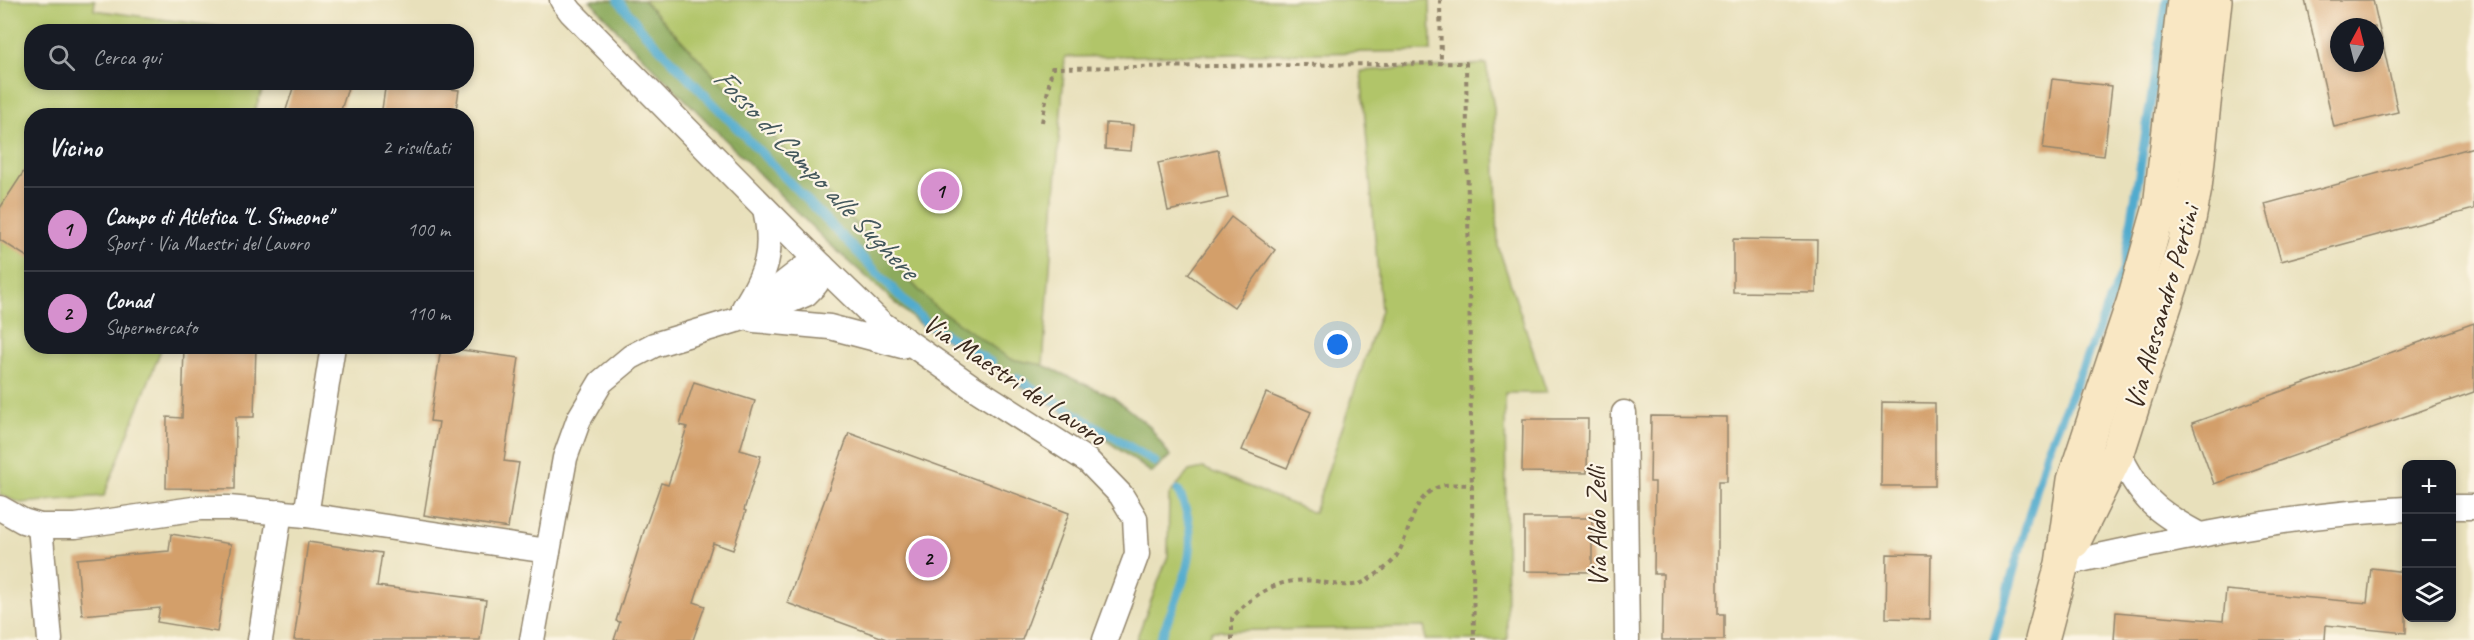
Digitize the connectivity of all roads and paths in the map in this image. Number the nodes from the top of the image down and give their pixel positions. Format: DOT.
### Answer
graph roads {
  1 [pos="562,0"];
  2 [pos="1440,0"];
  3 [pos="2184,0"];
  4 [pos="2215,0"];
  5 [pos="1441,64"];
  6 [pos="1042,122"];
  7 [pos="765,209"];
  8 [pos="822,266"];
  9 [pos="737,320"];
  10 [pos="920,351"];
  11 [pos="332,354"];
  12 [pos="1624,413"];
  13 [pos="2118,452"];
  14 [pos="1473,485"];
  15 [pos="2456,507"];
  16 [pos="2474,507"];
  17 [pos="0,508"];
  18 [pos="2402,509"];
  19 [pos="280,512"];
  20 [pos="306,515"];
  21 [pos="40,526"];
  22 [pos="2198,534"];
  23 [pos="548,550"];
  24 [pos="2062,564"];
  25 [pos="50,640"];
  26 [pos="260,640"];
  27 [pos="532,640"];
  28 [pos="1105,640"];
  29 [pos="1232,640"];
  30 [pos="1474,640"];
  31 [pos="1627,640"];
  32 [pos="2042,640"];
  1 -- 7 [label="street, Via Maestri del Lavoro"];
  2 -- 5 [label="path"];
  3 -- 24 [label="street, Via Alessandro Pertini"];
  4 -- 13 [label="street, Via Alessandro Pertini"];
  5 -- 6 [label="path"];
  5 -- 14 [label="path"];
  7 -- 8 [label="street, Via Maestri del Lavoro"];
  7 -- 9 [label="street"];
  8 -- 9 [label="street"];
  8 -- 10 [label="street, Via Maestri del Lavoro"];
  9 -- 10 [label="street"];
  9 -- 23 [label="street"];
  10 -- 28 [label="street, Via Maestri del Lavoro"];
  11 -- 20 [label="street"];
  12 -- 31 [label="street, Via Aldo Zelli"];
  13 -- 22 [label="street"];
  13 -- 24 [label="street, Via Alessandro Pertini"];
  14 -- 29 [label="path"];
  14 -- 30 [label="path"];
  15 -- 16 [label="street"];
  17 -- 21 [label="street"];
  18 -- 22 [label="street"];
  19 -- 20 [label="street"];
  19 -- 21 [label="street"];
  19 -- 26 [label="street"];
  20 -- 23 [label="street"];
  21 -- 25 [label="street"];
  22 -- 24 [label="street"];
  23 -- 27 [label="street"];
  24 -- 32 [label="street, Via Alessandro Pertini"];
}
